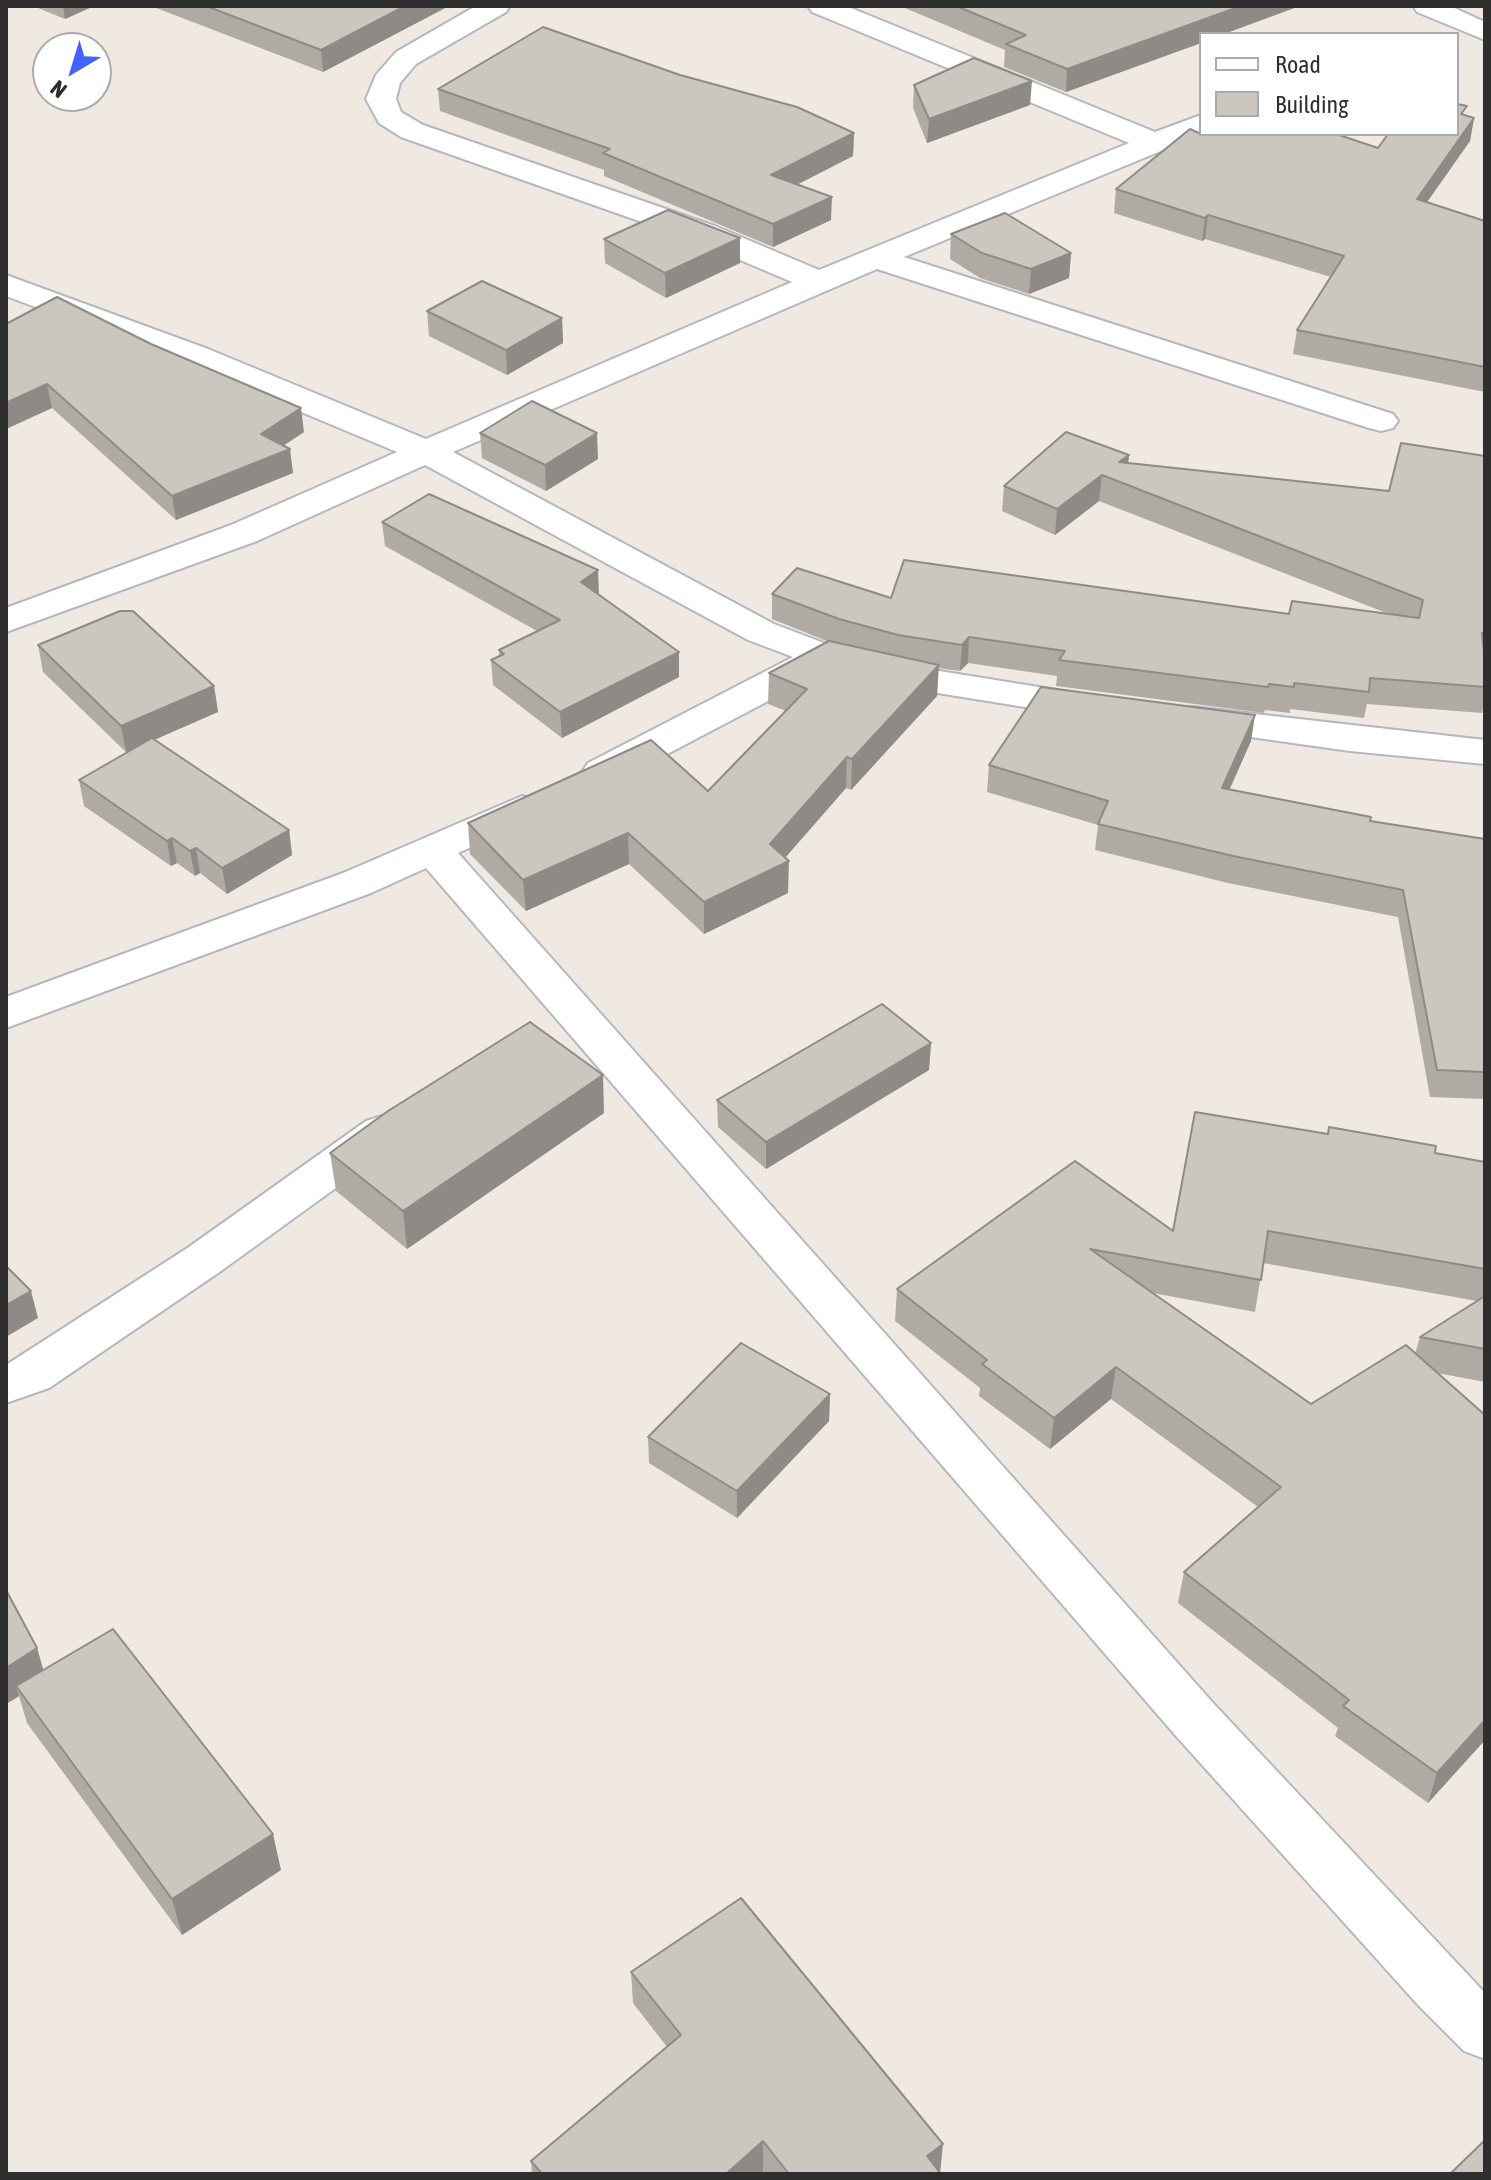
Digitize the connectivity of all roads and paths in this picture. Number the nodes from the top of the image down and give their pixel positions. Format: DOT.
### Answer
graph roads {
  1 [pos="496,6"];
  2 [pos="822,6"];
  3 [pos="1427,6"];
  4 [pos="1473,32"];
  5 [pos="1199,125"];
  6 [pos="1152,142"];
  7 [pos="875,258"];
  8 [pos="819,282"];
  9 [pos="6,285"];
  10 [pos="1381,421"];
  11 [pos="427,452"];
  12 [pos="6,621"];
  13 [pos="824,656"];
  14 [pos="1485,752"];
  15 [pos="432,849"];
  16 [pos="6,1013"];
  17 [pos="587,1026"];
  18 [pos="537,1039"];
  19 [pos="418,1109"];
  20 [pos="6,1384"];
  21 [pos="1485,2032"];
  1 -- 8 [label="street"];
  2 -- 6 [label="street"];
  3 -- 4 [label="street"];
  5 -- 6 [label="street"];
  6 -- 7 [label="street"];
  7 -- 8 [label="street"];
  7 -- 10 [label="street"];
  8 -- 11 [label="street"];
  9 -- 11 [label="street"];
  11 -- 12 [label="street"];
  11 -- 13 [label="street"];
  13 -- 14 [label="street"];
  13 -- 15 [label="street"];
  15 -- 16 [label="street"];
  15 -- 17 [label="street"];
  17 -- 18 [label="street"];
  17 -- 21 [label="street"];
  19 -- 20 [label="street"];
}
